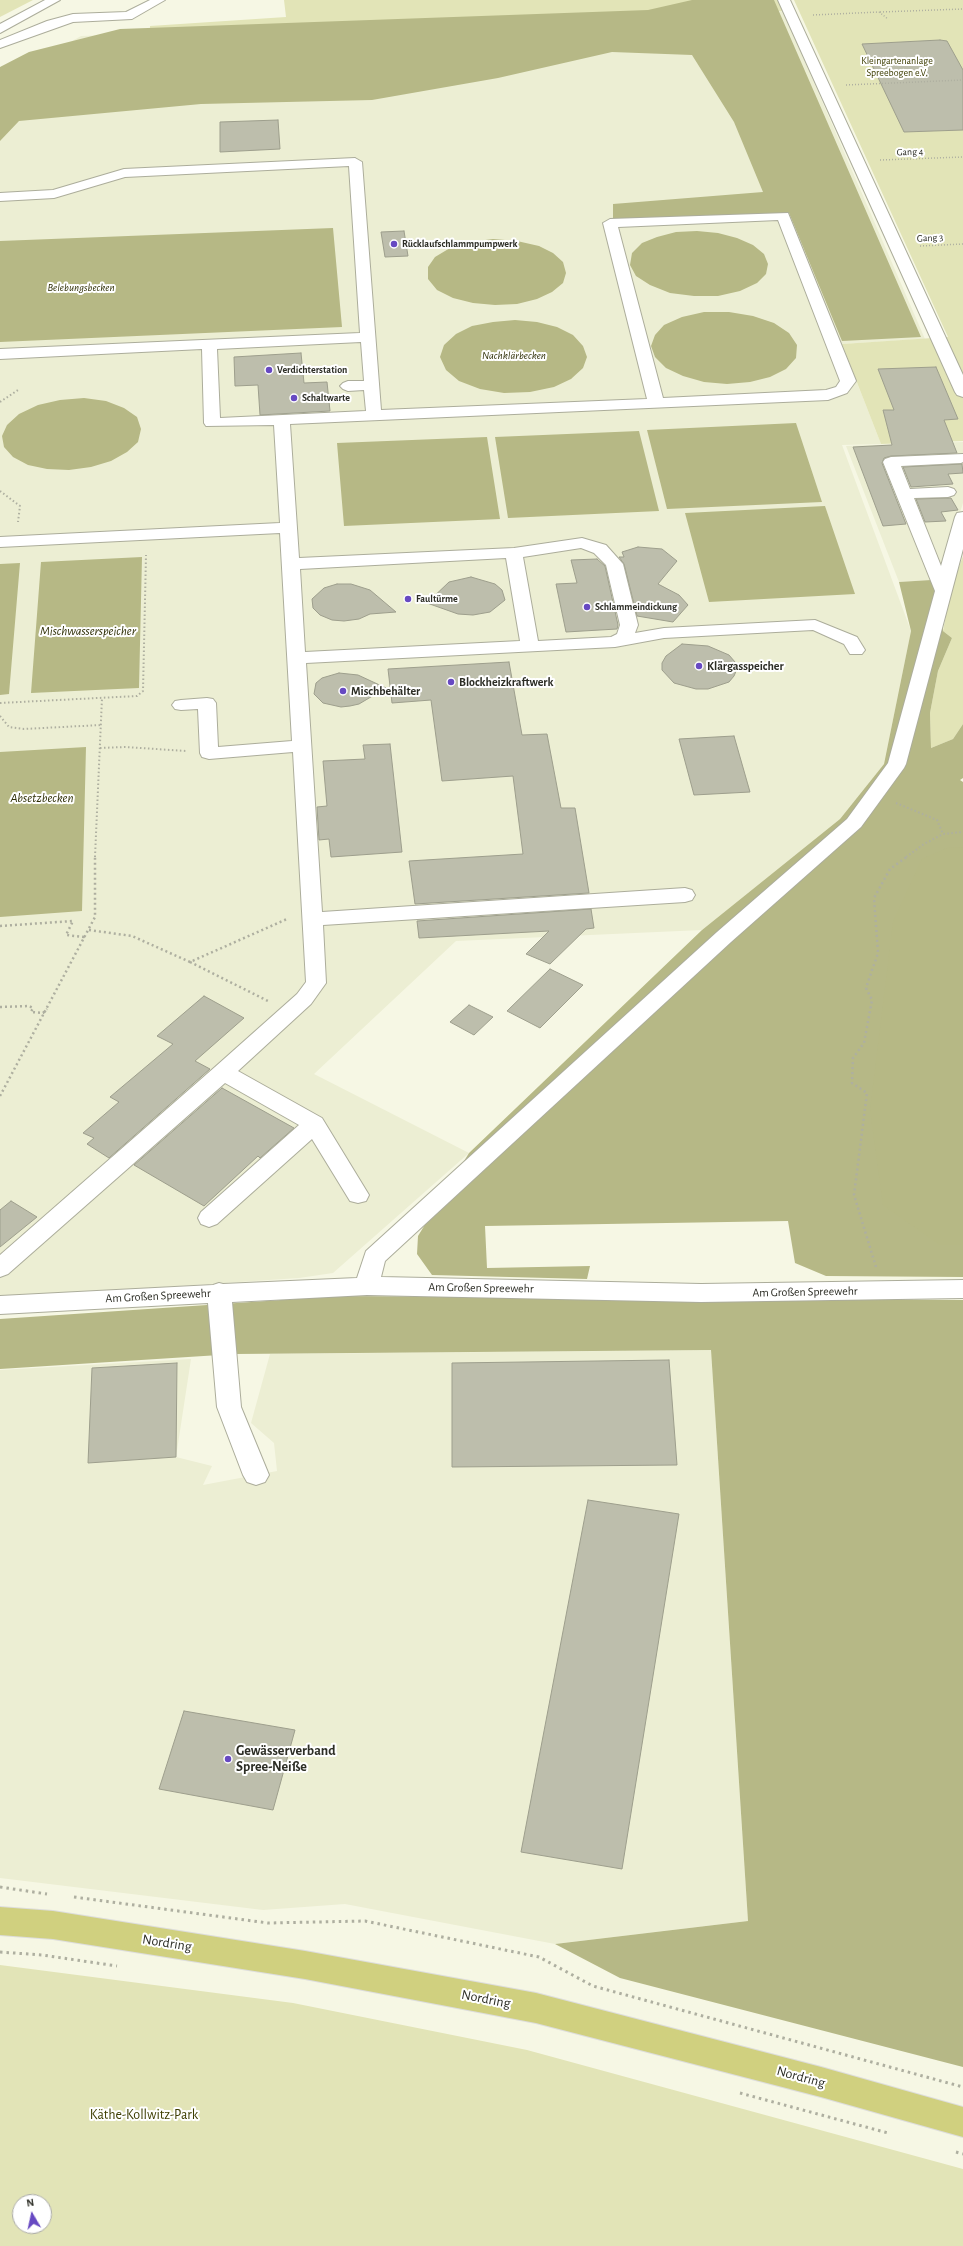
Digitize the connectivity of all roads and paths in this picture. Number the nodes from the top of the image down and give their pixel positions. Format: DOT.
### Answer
graph roads {
  1 [pos="54,0"];
  2 [pos="60,0"];
  3 [pos="159,0"];
  4 [pos="784,0"];
  5 [pos="963,9"];
  6 [pos="879,12"];
  7 [pos="792,16"];
  8 [pos="95,17"];
  9 [pos="888,19"];
  10 [pos="0,29"];
  11 [pos="0,44"];
  12 [pos="963,80"];
  13 [pos="823,86"];
  14 [pos="963,157"];
  15 [pos="857,161"];
  16 [pos="0,197"];
  17 [pos="963,244"];
  18 [pos="897,247"];
  19 [pos="368,337"];
  20 [pos="209,344"];
  21 [pos="0,354"];
  22 [pos="371,385"];
  23 [pos="348,386"];
  24 [pos="18,390"];
  25 [pos="963,392"];
  26 [pos="0,402"];
  27 [pos="656,403"];
  28 [pos="374,416"];
  29 [pos="282,420"];
  30 [pos="961,458"];
  31 [pos="0,491"];
  32 [pos="948,492"];
  33 [pos="904,494"];
  34 [pos="963,517"];
  35 [pos="289,528"];
  36 [pos="7,542"];
  37 [pos="514,553"];
  38 [pos="146,554"];
  39 [pos="291,564"];
  40 [pos="943,591"];
  41 [pos="614,642"];
  42 [pos="530,646"];
  43 [pos="856,650"];
  44 [pos="297,658"];
  45 [pos="102,698"];
  46 [pos="0,703"];
  47 [pos="181,705"];
  48 [pos="0,716"];
  49 [pos="101,725"];
  50 [pos="302,746"];
  51 [pos="100,748"];
  52 [pos="209,750"];
  53 [pos="875,794"];
  54 [pos="963,832"];
  55 [pos="943,834"];
  56 [pos="685,895"];
  57 [pos="312,914"];
  58 [pos="0,926"];
  59 [pos="89,930"];
  60 [pos="190,962"];
  61 [pos="0,1007"];
  62 [pos="47,1009"];
  63 [pos="289,1012"];
  64 [pos="223,1072"];
  65 [pos="0,1096"];
  66 [pos="314,1124"];
  67 [pos="358,1195"];
  68 [pos="210,1218"];
  69 [pos="0,1268"];
  70 [pos="367,1286"];
  71 [pos="963,1289"];
  72 [pos="884,1290"];
  73 [pos="219,1292"];
  74 [pos="0,1305"];
  75 [pos="256,1475"];
  76 [pos="0,1921"];
  77 [pos="0,1952"];
  78 [pos="120,1967"];
  79 [pos="733,2092"];
  80 [pos="963,2122"];
  81 [pos="897,2136"];
  82 [pos="948,2150"];
  83 [pos="963,2154"];
  1 -- 10 [label="street"];
  2 -- 8 [label="street"];
  3 -- 8 [label="street"];
  4 -- 7 [label="street"];
  5 -- 6 [label="path"];
  6 -- 7 [label="path"];
  6 -- 9 [label="path"];
  7 -- 13 [label="street"];
  8 -- 11 [label="street"];
  12 -- 13 [label="path"];
  13 -- 15 [label="street"];
  14 -- 15 [label="path, Gang 4"];
  15 -- 18 [label="street"];
  16 -- 19 [label="street"];
  17 -- 18 [label="path, Gang 3"];
  18 -- 25 [label="street"];
  19 -- 20 [label="street"];
  19 -- 22 [label="street"];
  20 -- 21 [label="street"];
  20 -- 29 [label="street"];
  22 -- 23 [label="street"];
  22 -- 28 [label="street"];
  24 -- 26 [label="path"];
  27 -- 27 [label="street"];
  27 -- 28 [label="street"];
  28 -- 29 [label="street"];
  29 -- 35 [label="street"];
  30 -- 33 [label="street"];
  31 -- 36 [label="path"];
  32 -- 33 [label="street"];
  33 -- 40 [label="street"];
  34 -- 40 [label="street"];
  35 -- 36 [label="street"];
  35 -- 39 [label="street"];
  37 -- 39 [label="street"];
  37 -- 41 [label="street"];
  37 -- 42 [label="street"];
  38 -- 45 [label="path"];
  39 -- 44 [label="street"];
  40 -- 53 [label="street"];
  41 -- 42 [label="street"];
  41 -- 43 [label="street"];
  42 -- 44 [label="street"];
  44 -- 50 [label="street"];
  45 -- 46 [label="path"];
  45 -- 49 [label="path"];
  47 -- 52 [label="street"];
  48 -- 49 [label="path"];
  49 -- 51 [label="path"];
  50 -- 52 [label="street"];
  50 -- 57 [label="street"];
  51 -- 52 [label="path"];
  51 -- 59 [label="path"];
  53 -- 55 [label="path"];
  53 -- 70 [label="street"];
  54 -- 55 [label="path"];
  55 -- 72 [label="path"];
  56 -- 57 [label="street"];
  57 -- 60 [label="path"];
  57 -- 63 [label="street"];
  58 -- 59 [label="path"];
  59 -- 60 [label="path"];
  59 -- 62 [label="path"];
  60 -- 63 [label="path"];
  61 -- 62 [label="path"];
  62 -- 65 [label="path"];
  63 -- 64 [label="street"];
  64 -- 66 [label="street"];
  64 -- 69 [label="street"];
  66 -- 67 [label="street"];
  66 -- 68 [label="street"];
  70 -- 72 [label="street, Am Großen Spreewehr"];
  70 -- 73 [label="street, Am Großen Spreewehr"];
  71 -- 72 [label="street, Am Großen Spreewehr"];
  73 -- 74 [label="street, Am Großen Spreewehr"];
  73 -- 75 [label="street"];
  76 -- 80 [label="main road, Nordring"];
  77 -- 78 [label="path"];
  79 -- 81 [label="path"];
  82 -- 83 [label="path"];
}
